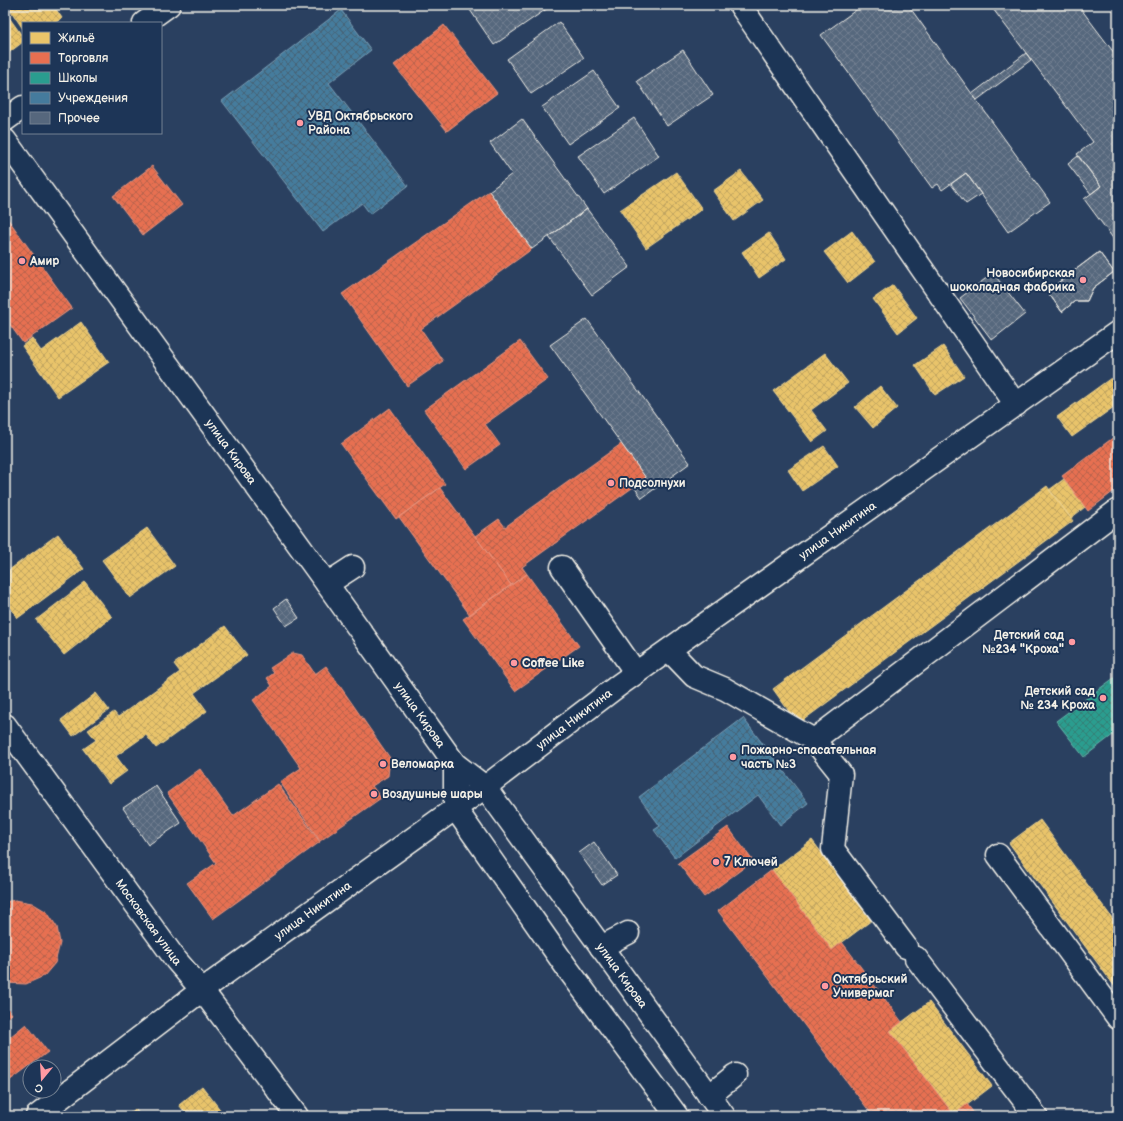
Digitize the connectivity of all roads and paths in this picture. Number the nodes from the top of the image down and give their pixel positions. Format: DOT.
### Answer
graph roads {
  1 [pos="169,5"];
  2 [pos="740,5"];
  3 [pos="145,22"];
  4 [pos="22,108"];
  5 [pos="5,120"];
  6 [pos="5,140"];
  7 [pos="1118,332"];
  8 [pos="1016,405"];
  9 [pos="1118,510"];
  10 [pos="352,567"];
  11 [pos="562,567"];
  12 [pos="327,584"];
  13 [pos="669,650"];
  14 [pos="636,674"];
  15 [pos="5,725"];
  16 [pos="814,740"];
  17 [pos="455,764"];
  18 [pos="485,787"];
  19 [pos="455,808"];
  20 [pos="998,855"];
  21 [pos="628,933"];
  22 [pos="601,947"];
  23 [pos="202,990"];
  24 [pos="1118,1018"];
  25 [pos="735,1075"];
  26 [pos="709,1096"];
  27 [pos="37,1116"];
  28 [pos="297,1116"];
  29 [pos="677,1116"];
  30 [pos="724,1116"];
  31 [pos="1036,1116"];
  1 -- 3 [label="main road"];
  2 -- 8 [label="main road"];
  4 -- 5 [label="main road"];
  6 -- 12 [label="main road, улица Кирова"];
  7 -- 8 [label="main road, улица Никитина"];
  8 -- 13 [label="main road, улица Никитина"];
  9 -- 16 [label="main road"];
  10 -- 12 [label="main road"];
  11 -- 14 [label="main road"];
  12 -- 17 [label="main road, улица Кирова"];
  13 -- 14 [label="main road, улица Никитина"];
  13 -- 16 [label="main road"];
  14 -- 18 [label="main road, улица Никитина"];
  15 -- 23 [label="main road, Московская улица"];
  16 -- 31 [label="main road"];
  17 -- 18 [label="main road, улица Кирова"];
  17 -- 19 [label="main road"];
  18 -- 19 [label="main road, улица Никитина"];
  18 -- 22 [label="main road, улица Кирова"];
  19 -- 23 [label="main road, улица Никитина"];
  19 -- 29 [label="main road"];
  20 -- 24 [label="main road"];
  21 -- 22 [label="main road"];
  22 -- 26 [label="main road, улица Кирова"];
  23 -- 27 [label="main road, улица Никитина"];
  23 -- 28 [label="main road, Московская улица"];
  25 -- 26 [label="main road"];
  26 -- 30 [label="main road, улица Кирова"];
}
